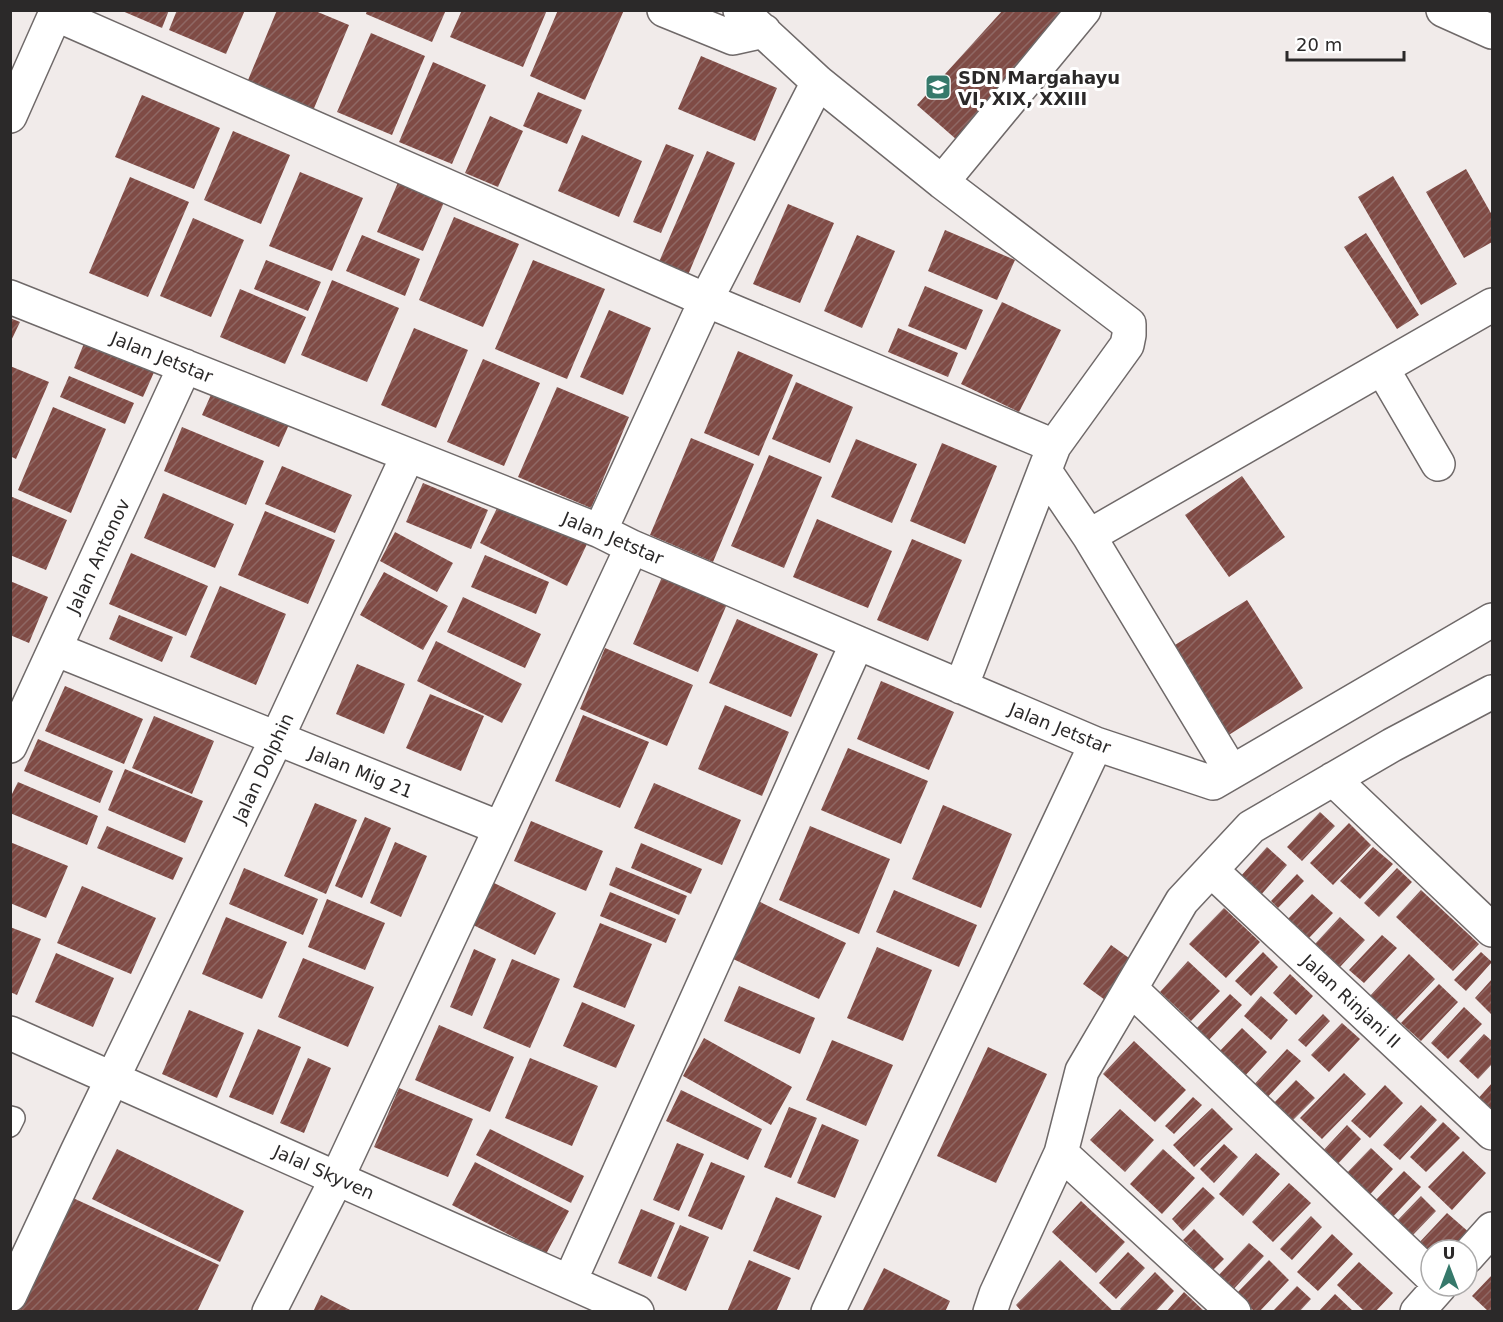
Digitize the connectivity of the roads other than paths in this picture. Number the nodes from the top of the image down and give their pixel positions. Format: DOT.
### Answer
graph roads {
  1 [pos="664,10"];
  2 [pos="1084,10"];
  3 [pos="1443,10"];
  4 [pos="56,12"];
  5 [pos="752,21"];
  6 [pos="1492,31"];
  7 [pos="818,82"];
  8 [pos="10,116"];
  9 [pos="942,182"];
  10 [pos="10,297"];
  11 [pos="706,300"];
  12 [pos="1492,305"];
  13 [pos="185,366"];
  14 [pos="1382,368"];
  15 [pos="408,455"];
  16 [pos="1049,459"];
  17 [pos="1438,464"];
  18 [pos="600,531"];
  19 [pos="1089,536"];
  20 [pos="632,547"];
  21 [pos="1492,620"];
  22 [pos="857,643"];
  23 [pos="55,649"];
  24 [pos="961,687"];
  25 [pos="1492,692"];
  26 [pos="277,738"];
  27 [pos="1096,744"];
  28 [pos="10,746"];
  29 [pos="1222,777"];
  30 [pos="1333,779"];
  31 [pos="500,828"];
  32 [pos="1211,870"];
  33 [pos="1492,930"];
  34 [pos="1131,988"];
  35 [pos="10,1033"];
  36 [pos="113,1079"];
  37 [pos="10,1117"];
  38 [pos="10,1126"];
  39 [pos="1492,1133"];
  40 [pos="1061,1153"];
  41 [pos="337,1178"];
  42 [pos="1492,1229"];
  43 [pos="1479,1244"];
  44 [pos="1419,1264"];
  45 [pos="570,1281"];
  46 [pos="10,1294"];
  47 [pos="1429,1298"];
  48 [pos="1000,1306"];
  49 [pos="269,1311"];
  50 [pos="638,1311"];
  51 [pos="828,1311"];
  52 [pos="1234,1311"];
  53 [pos="1417,1311"];
  1 -- 5 [label="street"];
  2 -- 9 [label="street"];
  3 -- 6 [label="street"];
  4 -- 8 [label="street"];
  4 -- 11 [label="street"];
  5 -- 7 [label="street"];
  7 -- 9 [label="street"];
  7 -- 11 [label="street"];
  9 -- 16 [label="street"];
  10 -- 13 [label="street, Jalan Jetstar"];
  11 -- 16 [label="street"];
  11 -- 18 [label="street"];
  12 -- 14 [label="street"];
  13 -- 15 [label="street, Jalan Jetstar"];
  13 -- 23 [label="street, Jalan Antonov"];
  14 -- 17 [label="street"];
  14 -- 19 [label="street"];
  15 -- 18 [label="street, Jalan Jetstar"];
  15 -- 26 [label="street, Jalan Dolphin"];
  16 -- 19 [label="street"];
  16 -- 24 [label="street"];
  18 -- 20 [label="street, Jalan Jetstar"];
  19 -- 29 [label="street"];
  20 -- 22 [label="street, Jalan Jetstar"];
  20 -- 31 [label="street"];
  21 -- 29 [label="street"];
  22 -- 24 [label="street, Jalan Jetstar"];
  22 -- 45 [label="street"];
  23 -- 26 [label="street, Jalan Mig 21"];
  23 -- 28 [label="street, Jalan Antonov"];
  24 -- 27 [label="street, Jalan Jetstar"];
  25 -- 30 [label="street"];
  26 -- 31 [label="street, Jalan Mig 21"];
  26 -- 36 [label="street, Jalan Dolphin"];
  27 -- 29 [label="street, Jalan Jetstar"];
  27 -- 51 [label="street"];
  30 -- 32 [label="street"];
  30 -- 33 [label="street"];
  31 -- 41 [label="street"];
  32 -- 34 [label="street"];
  32 -- 39 [label="street, Jalan Rinjani II"];
  34 -- 40 [label="street"];
  34 -- 44 [label="street"];
  35 -- 36 [label="street, Jalal Skyven"];
  36 -- 41 [label="street, Jalal Skyven"];
  36 -- 46 [label="street, Jalan Dolphin"];
  37 -- 38 [label="lane"];
  40 -- 48 [label="street"];
  40 -- 52 [label="street"];
  41 -- 45 [label="street, Jalal Skyven"];
  41 -- 49 [label="street"];
  42 -- 43 [label="street"];
  45 -- 50 [label="street, Jalal Skyven"];
  47 -- 53 [label="street"];
}
